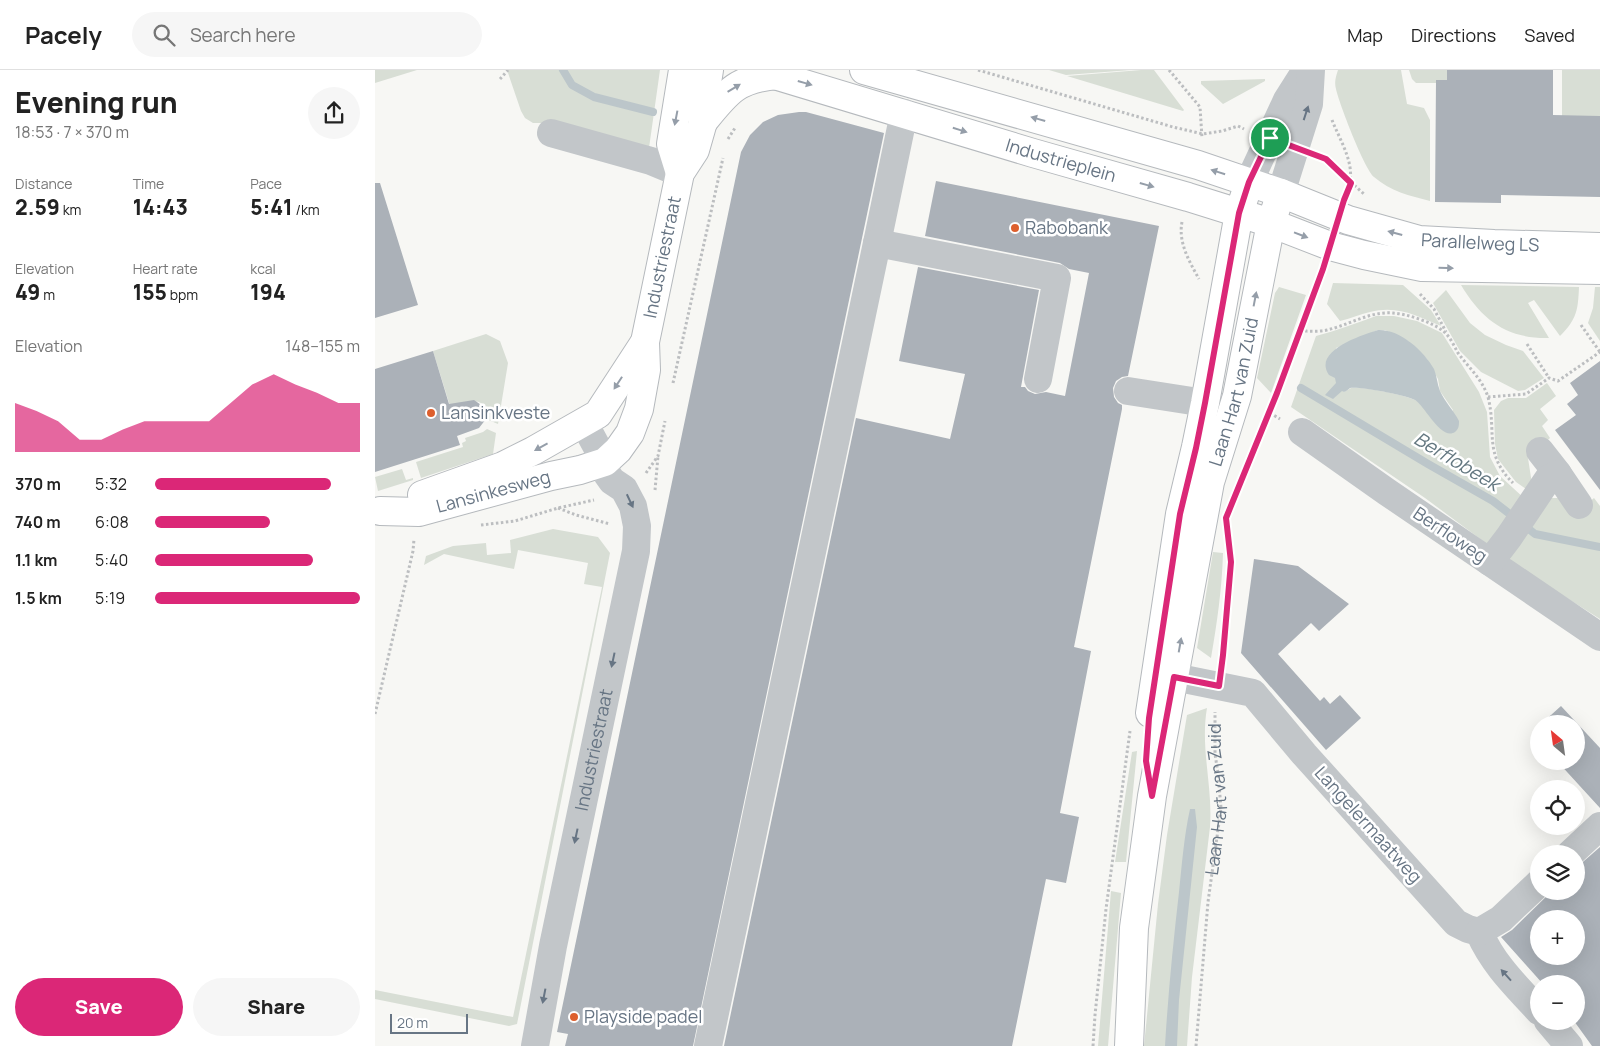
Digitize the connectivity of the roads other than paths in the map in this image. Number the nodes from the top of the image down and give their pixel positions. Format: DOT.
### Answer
graph roads {
  1 [pos="683,70"];
  2 [pos="709,70"];
  3 [pos="864,70"];
  4 [pos="1306,70"];
  5 [pos="1311,70"];
  6 [pos="768,73"];
  7 [pos="904,113"];
  8 [pos="703,122"];
  9 [pos="551,134"];
  10 [pos="680,173"];
  11 [pos="1249,182"];
  12 [pos="1281,193"];
  13 [pos="1239,213"];
  14 [pos="1357,214"];
  15 [pos="1271,223"];
  16 [pos="877,242"];
  17 [pos="1600,247"];
  18 [pos="1364,255"];
  19 [pos="1600,270"];
  20 [pos="645,342"];
  21 [pos="1038,378"];
  22 [pos="1128,391"];
  23 [pos="1205,403"];
  24 [pos="584,423"];
  25 [pos="1302,432"];
  26 [pos="1540,451"];
  27 [pos="605,462"];
  28 [pos="1558,474"];
  29 [pos="1579,504"];
  30 [pos="378,512"];
  31 [pos="1490,562"];
  32 [pos="1600,637"];
  33 [pos="1174,677"];
  34 [pos="1152,796"];
  35 [pos="1600,826"];
  36 [pos="1580,845"];
  37 [pos="1530,892"];
  38 [pos="1479,932"];
  39 [pos="1530,1001"];
  40 [pos="1556,1030"];
  41 [pos="535,1046"];
  42 [pos="708,1046"];
  43 [pos="1129,1046"];
  44 [pos="1569,1046"];
  1 -- 10 [label="main road, Industriestraat, one-way"];
  2 -- 8 [label="main road, Industriestraat"];
  11 -- 3 [label="main road, Industrieplein, one-way"];
  4 -- 11 [label="street"];
  12 -- 5 [label="street, one-way"];
  6 -- 7 [label="main road, Industrieplein, one-way"];
  8 -- 6 [label="main road, Industriestraat, one-way"];
  7 -- 13 [label="main road, Industrieplein, one-way"];
  7 -- 16 [label="street"];
  8 -- 10 [label="main road, Industriestraat"];
  9 -- 10 [label="street"];
  10 -- 20 [label="main road, Industriestraat"];
  11 -- 12 [label="main road, Industrieplein"];
  11 -- 13 [label="main road, Laan Hart van Zuid"];
  12 -- 14 [label="main road, Industrieplein"];
  12 -- 15 [label="main road, Laan Hart van Zuid"];
  13 -- 15 [label="main road, Industrieplein"];
  13 -- 23 [label="main road, Laan Hart van Zuid"];
  17 -- 14 [label="main road, Parallelweg LS, one-way"];
  15 -- 18 [label="main road, Industrieplein, one-way"];
  33 -- 15 [label="main road, Laan Hart van Zuid, one-way"];
  16 -- 21 [label="street"];
  16 -- 42 [label="street"];
  18 -- 19 [label="main road, Parallelweg LS, one-way"];
  20 -- 24 [label="main road, Industriestraat, one-way"];
  20 -- 27 [label="main road, Industriestraat"];
  22 -- 23 [label="street"];
  23 -- 34 [label="main road, Laan Hart van Zuid"];
  24 -- 27 [label="street, Industriestraat"];
  24 -- 30 [label="main road, Lansinkesweg, one-way"];
  25 -- 31 [label="street, Berfloweg"];
  26 -- 28 [label="street"];
  27 -- 30 [label="main road, Lansinkesweg"];
  27 -- 41 [label="street, Industriestraat, one-way"];
  28 -- 29 [label="street"];
  28 -- 31 [label="street"];
  31 -- 32 [label="street, Berfloweg"];
  33 -- 34 [label="main road, Laan Hart van Zuid"];
  33 -- 38 [label="street, Langelermaatweg"];
  34 -- 43 [label="main road, Laan Hart van Zuid"];
  35 -- 36 [label="street"];
  37 -- 38 [label="street"];
  39 -- 38 [label="street, one-way"];
  40 -- 44 [label="street"];
}
